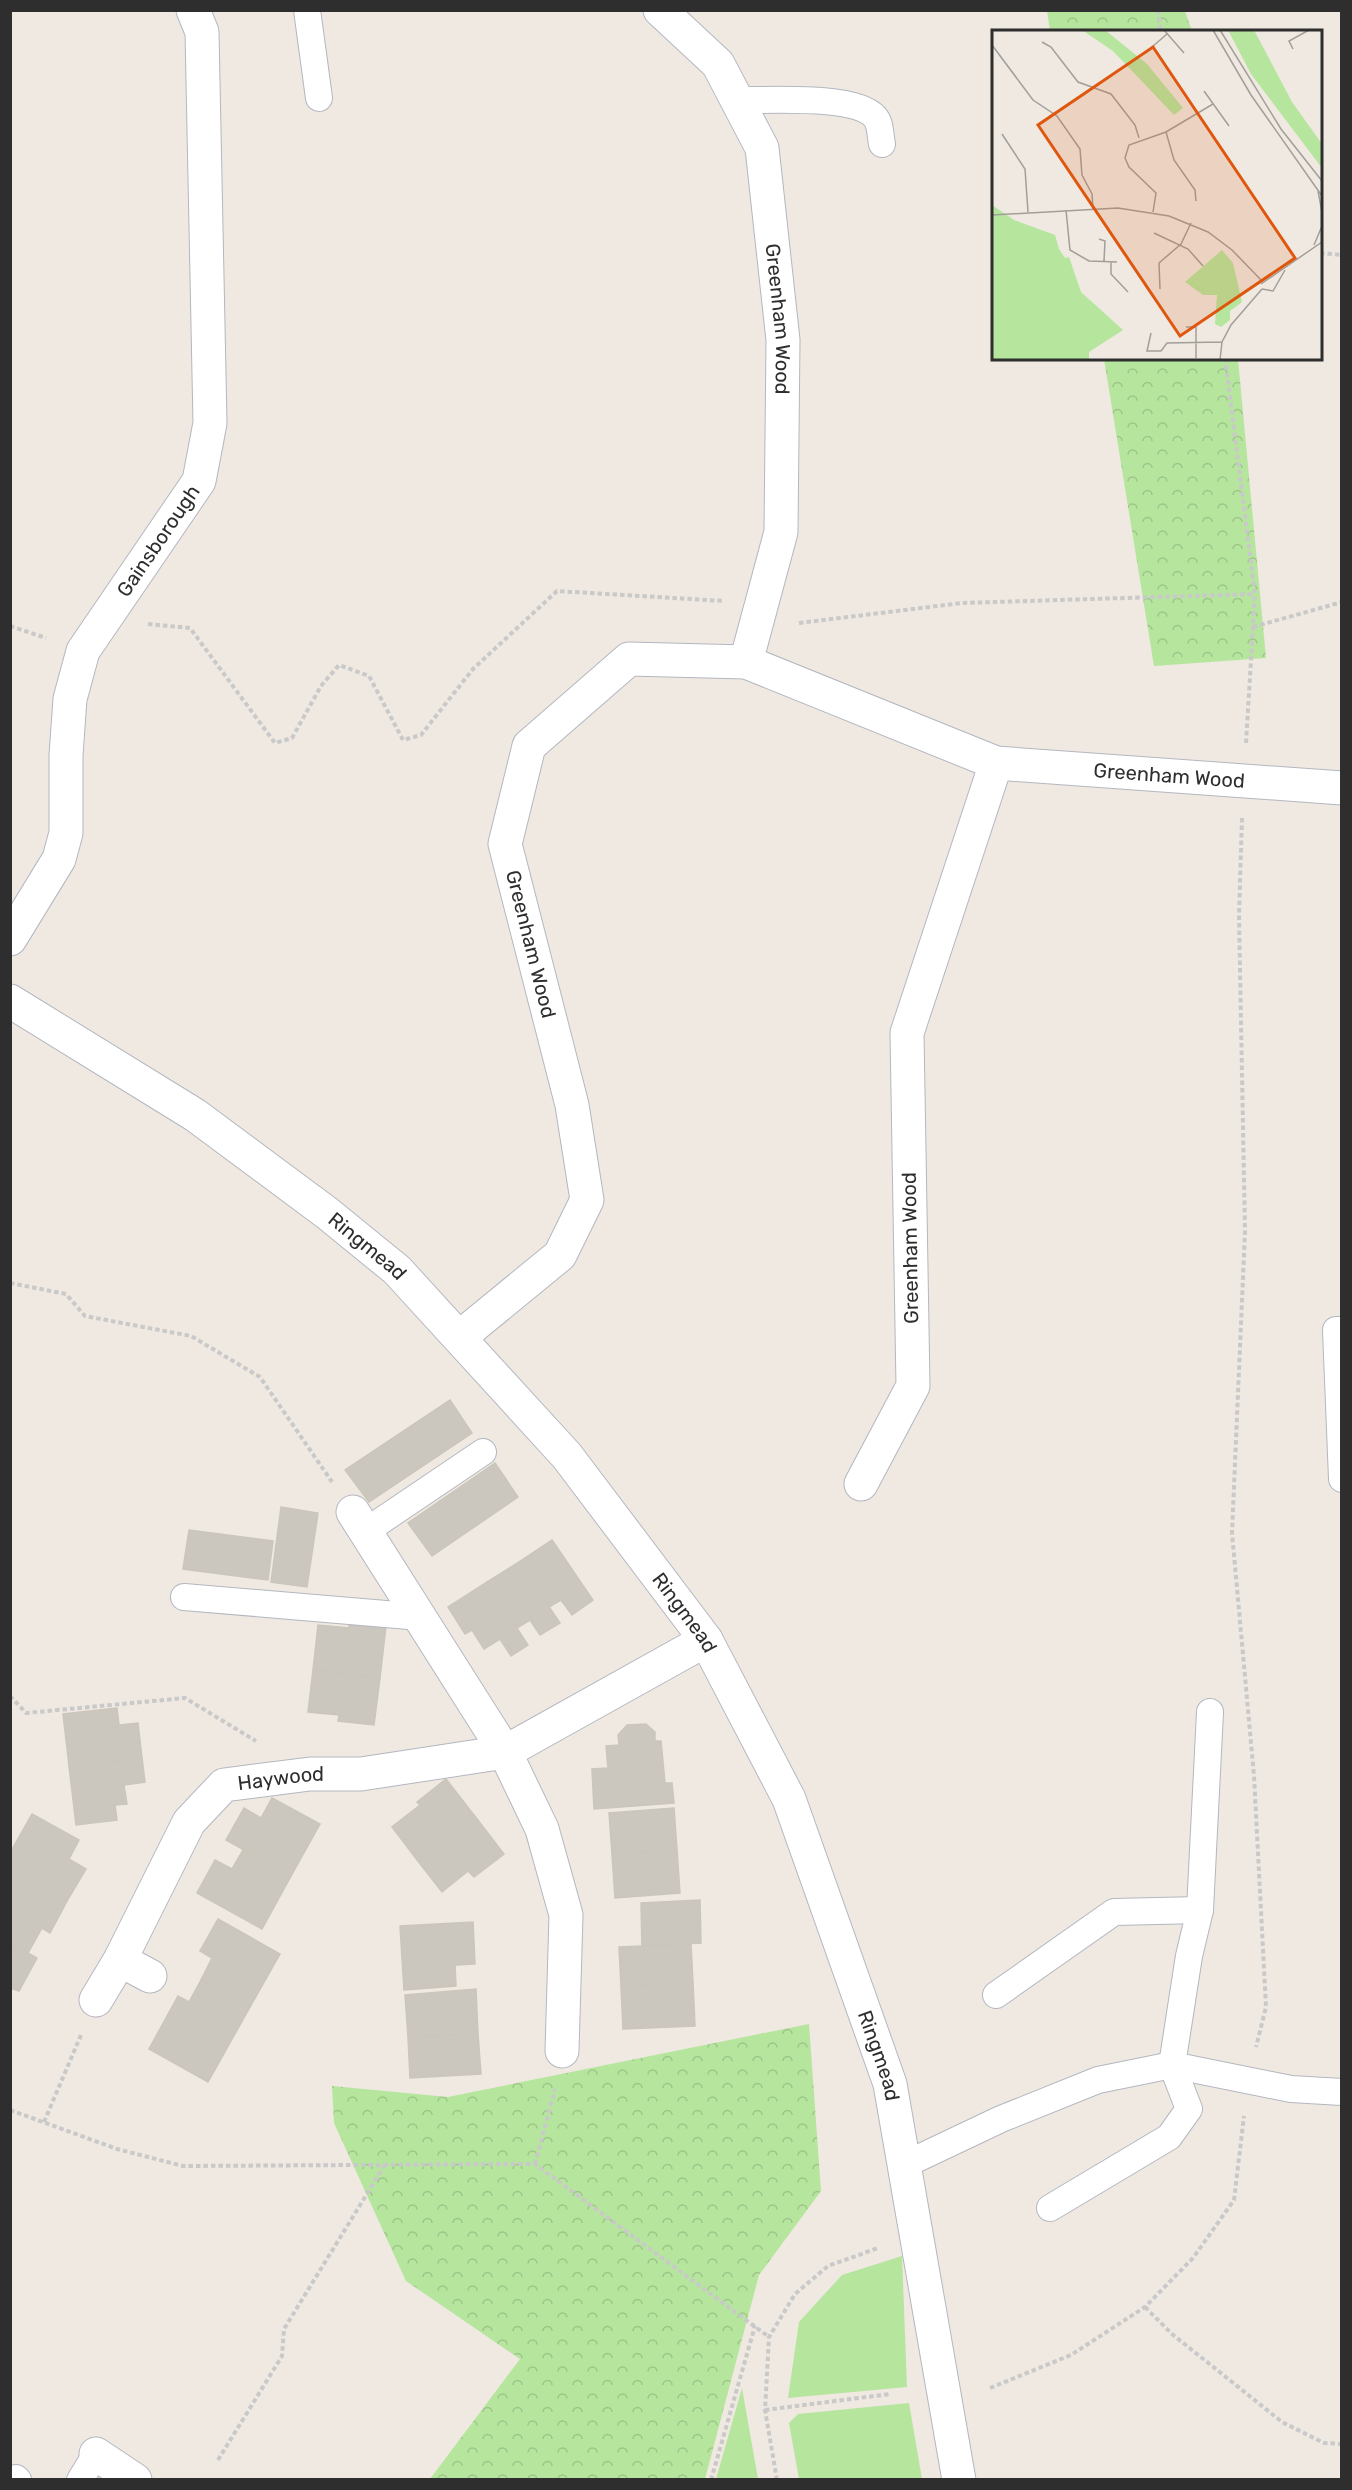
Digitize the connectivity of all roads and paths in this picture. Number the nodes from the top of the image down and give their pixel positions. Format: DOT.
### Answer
graph roads {
  1 [pos="193,10"];
  2 [pos="307,10"];
  3 [pos="660,10"];
  4 [pos="1158,10"];
  5 [pos="1161,30"];
  6 [pos="319,98"];
  7 [pos="737,100"];
  8 [pos="882,144"];
  9 [pos="1322,253"];
  10 [pos="1341,255"];
  11 [pos="1225,360"];
  12 [pos="1255,594"];
  13 [pos="728,601"];
  14 [pos="1341,602"];
  15 [pos="106,620"];
  16 [pos="799,622"];
  17 [pos="1253,627"];
  18 [pos="746,662"];
  19 [pos="1246,744"];
  20 [pos="996,763"];
  21 [pos="1341,788"];
  22 [pos="1242,808"];
  23 [pos="10,939"];
  24 [pos="10,1001"];
  25 [pos="10,1283"];
  26 [pos="1341,1330"];
  27 [pos="460,1337"];
  28 [pos="483,1452"];
  29 [pos="1341,1463"];
  30 [pos="861,1484"];
  31 [pos="359,1522"];
  32 [pos="184,1597"];
  33 [pos="421,1617"];
  34 [pos="706,1640"];
  35 [pos="10,1696"];
  36 [pos="1210,1712"];
  37 [pos="505,1752"];
  38 [pos="310,1774"];
  39 [pos="1200,1910"];
  40 [pos="120,1960"];
  41 [pos="150,1976"];
  42 [pos="996,1995"];
  43 [pos="96,2000"];
  44 [pos="562,2050"];
  45 [pos="1172,2065"];
  46 [pos="1248,2080"];
  47 [pos="1341,2092"];
  48 [pos="10,2110"];
  49 [pos="44,2122"];
  50 [pos="535,2164"];
  51 [pos="904,2164"];
  52 [pos="385,2166"];
  53 [pos="1050,2208"];
  54 [pos="916,2234"];
  55 [pos="1145,2307"];
  56 [pos="755,2326"];
  57 [pos="769,2337"];
  58 [pos="990,2388"];
  59 [pos="890,2394"];
  60 [pos="765,2410"];
  61 [pos="1341,2444"];
  62 [pos="218,2460"];
  63 [pos="88,2467"];
  64 [pos="135,2480"];
  65 [pos="711,2480"];
  66 [pos="777,2480"];
  67 [pos="959,2480"];
  1 -- 15 [label="street, Gainsborough"];
  2 -- 6 [label="lane"];
  3 -- 7 [label="street, Greenham Wood"];
  4 -- 5 [label="path"];
  7 -- 8 [label="lane"];
  7 -- 18 [label="street, Greenham Wood"];
  9 -- 10 [label="path"];
  11 -- 12 [label="path"];
  12 -- 16 [label="path"];
  12 -- 17 [label="path"];
  13 -- 15 [label="path"];
  14 -- 17 [label="path"];
  15 -- 23 [label="street, Gainsborough"];
  17 -- 19 [label="path"];
  18 -- 20 [label="street, Greenham Wood"];
  18 -- 27 [label="street, Greenham Wood"];
  20 -- 21 [label="street, Greenham Wood"];
  20 -- 30 [label="street, Greenham Wood"];
  22 -- 46 [label="path"];
  24 -- 27 [label="street, Ringmead"];
  25 -- 31 [label="path"];
  26 -- 29 [label="lane"];
  27 -- 34 [label="street, Ringmead"];
  28 -- 31 [label="lane"];
  31 -- 33 [label="street"];
  32 -- 33 [label="lane"];
  33 -- 37 [label="street"];
  34 -- 37 [label="street, Haywood"];
  34 -- 51 [label="street, Ringmead"];
  35 -- 38 [label="path"];
  36 -- 39 [label="lane"];
  37 -- 38 [label="street, Haywood"];
  37 -- 44 [label="street"];
  38 -- 40 [label="street, Haywood"];
  39 -- 42 [label="lane"];
  39 -- 45 [label="lane"];
  40 -- 41 [label="street"];
  40 -- 43 [label="street, Haywood"];
  43 -- 49 [label="path"];
  44 -- 50 [label="path"];
  45 -- 46 [label="lane"];
  45 -- 51 [label="lane"];
  45 -- 53 [label="lane"];
  46 -- 47 [label="lane"];
  46 -- 55 [label="path"];
  48 -- 49 [label="path"];
  49 -- 52 [label="path"];
  50 -- 52 [label="path"];
  50 -- 56 [label="path"];
  51 -- 54 [label="street, Ringmead"];
  52 -- 62 [label="path"];
  54 -- 57 [label="path"];
  54 -- 67 [label="street, Ringmead"];
  55 -- 58 [label="path"];
  55 -- 61 [label="path"];
  56 -- 57 [label="path"];
  56 -- 65 [label="path"];
  57 -- 60 [label="path"];
  59 -- 60 [label="path"];
  60 -- 66 [label="path"];
  63 -- 64 [label="street"];
}
